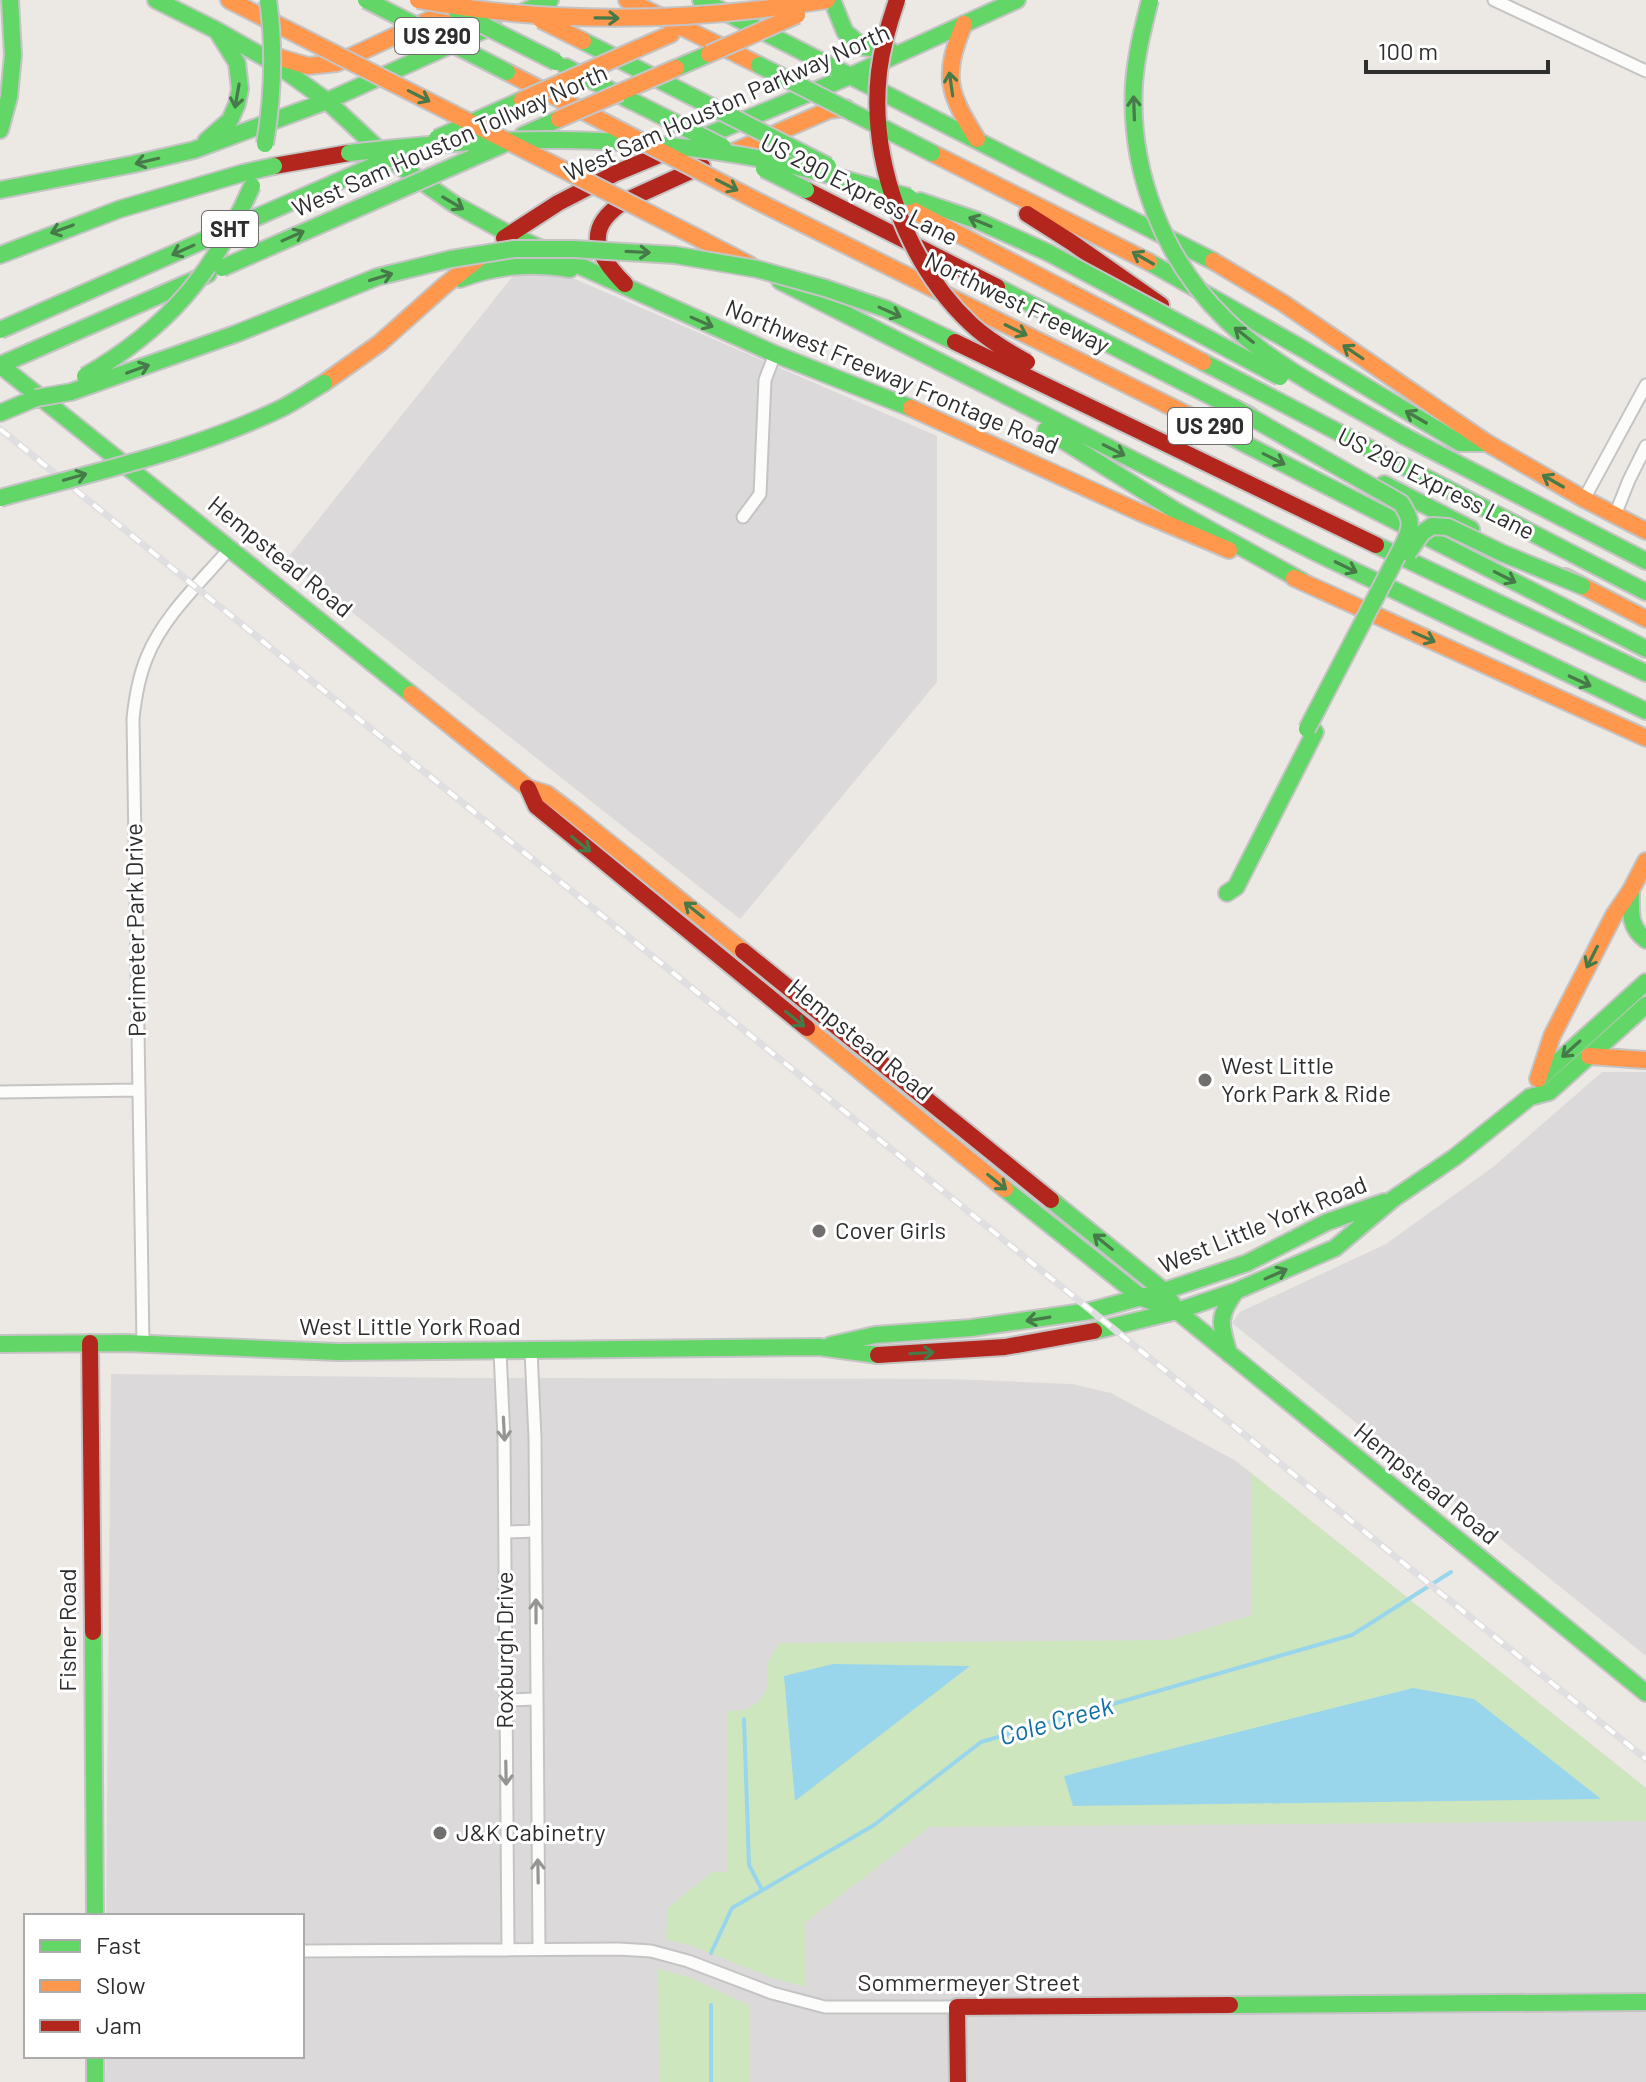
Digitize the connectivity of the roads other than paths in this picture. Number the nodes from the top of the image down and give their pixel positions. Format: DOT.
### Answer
graph roads {
  1 [pos="10,0"];
  2 [pos="156,0"];
  3 [pos="229,0"];
  4 [pos="268,0"];
  5 [pos="366,0"];
  6 [pos="418,0"];
  7 [pos="434,0"];
  8 [pos="502,0"];
  9 [pos="550,0"];
  10 [pos="627,0"];
  11 [pos="701,0"];
  12 [pos="749,0"];
  13 [pos="830,0"];
  14 [pos="897,0"];
  15 [pos="1017,0"];
  16 [pos="1150,0"];
  17 [pos="1494,0"];
  18 [pos="465,3"];
  19 [pos="964,24"];
  20 [pos="216,30"];
  21 [pos="254,50"];
  22 [pos="902,53"];
  23 [pos="1646,71"];
  24 [pos="850,76"];
  25 [pos="327,101"];
  26 [pos="916,110"];
  27 [pos="0,130"];
  28 [pos="977,141"];
  29 [pos="194,150"];
  30 [pos="930,157"];
  31 [pos="0,190"];
  32 [pos="509,234"];
  33 [pos="0,255"];
  34 [pos="588,271"];
  35 [pos="444,286"];
  36 [pos="630,290"];
  37 [pos="0,330"];
  38 [pos="894,339"];
  39 [pos="775,354"];
  40 [pos="0,365"];
  41 [pos="1646,385"];
  42 [pos="36,398"];
  43 [pos="1233,407"];
  44 [pos="0,413"];
  45 [pos="1129,428"];
  46 [pos="1404,436"];
  47 [pos="1487,443"];
  48 [pos="1358,444"];
  49 [pos="1646,446"];
  50 [pos="0,498"];
  51 [pos="1584,499"];
  52 [pos="1615,515"];
  53 [pos="743,517"];
  54 [pos="1646,531"];
  55 [pos="230,548"];
  56 [pos="1646,561"];
  57 [pos="1302,581"];
  58 [pos="1582,586"];
  59 [pos="1646,592"];
  60 [pos="1646,619"];
  61 [pos="1646,649"];
  62 [pos="1646,673"];
  63 [pos="1646,711"];
  64 [pos="1311,730"];
  65 [pos="1646,738"];
  66 [pos="528,788"];
  67 [pos="1646,861"];
  68 [pos="1631,890"];
  69 [pos="1646,940"];
  70 [pos="1646,982"];
  71 [pos="1646,1005"];
  72 [pos="1589,1056"];
  73 [pos="1646,1060"];
  74 [pos="1538,1079"];
  75 [pos="139,1090"];
  76 [pos="0,1092"];
  77 [pos="1530,1097"];
  78 [pos="1393,1199"];
  79 [pos="1164,1291"];
  80 [pos="1236,1291"];
  81 [pos="1142,1298"];
  82 [pos="1177,1311"];
  83 [pos="90,1343"];
  84 [pos="0,1344"];
  85 [pos="143,1344"];
  86 [pos="819,1347"];
  87 [pos="500,1351"];
  88 [pos="531,1351"];
  89 [pos="1229,1354"];
  90 [pos="536,1531"];
  91 [pos="505,1532"];
  92 [pos="1646,1693"];
  93 [pos="536,1699"];
  94 [pos="505,1700"];
  95 [pos="95,1914"];
  96 [pos="539,1949"];
  97 [pos="508,1950"];
  98 [pos="304,1951"];
  99 [pos="1646,2002"];
  100 [pos="957,2007"];
  101 [pos="95,2058"];
  102 [pos="95,2082"];
  103 [pos="958,2082"];
  1 -- 27 [label="main road"];
  2 -- 20 [label="main road, Northwest Freeway Frontage Road"];
  3 -- 38 [label="main road, one-way, bridge"];
  4 -- 42 [label="main road, bridge"];
  5 -- 61 [label="main road, Northwest Freeway / US 290, one-way, bridge"];
  6 -- 18 [label="main road, bridge"];
  7 -- 43 [label="main road, US 290 Express Lane, bridge"];
  8 -- 48 [label="main road, Northwest Freeway / US 290, bridge"];
  9 -- 25 [label="main road"];
  10 -- 30 [label="main road, bridge"];
  11 -- 24 [label="main road"];
  12 -- 37 [label="main road, West Sam Houston Tollway North / SHT, one-way, bridge"];
  18 -- 13 [label="main road, one-way, bridge"];
  13 -- 22 [label="main road"];
  40 -- 13 [label="main road, West Sam Houston Tollway North / SHT, one-way, bridge"];
  14 -- 45 [label="main road, bridge"];
  15 -- 19 [label="main road, West Sam Houston Parkway North"];
  46 -- 16 [label="main road, one-way, bridge"];
  17 -- 23 [label="street"];
  18 -- 21 [label="main road"];
  19 -- 22 [label="main road, West Sam Houston Parkway North"];
  28 -- 19 [label="main road, one-way"];
  20 -- 21 [label="main road, Northwest Freeway Frontage Road"];
  20 -- 29 [label="main road, one-way"];
  21 -- 25 [label="main road, Northwest Freeway Frontage Road"];
  22 -- 24 [label="main road, West Sam Houston Parkway North"];
  24 -- 26 [label="main road"];
  24 -- 32 [label="main road, West Sam Houston Parkway North"];
  25 -- 29 [label="main road"];
  25 -- 32 [label="main road, Northwest Freeway Frontage Road, one-way"];
  26 -- 28 [label="main road"];
  26 -- 36 [label="main road"];
  47 -- 28 [label="main road, one-way"];
  29 -- 31 [label="main road, one-way"];
  47 -- 30 [label="main road, one-way"];
  30 -- 48 [label="main road"];
  32 -- 34 [label="main road, Northwest Freeway Frontage Road"];
  32 -- 35 [label="main road, West Sam Houston Parkway North"];
  46 -- 33 [label="main road, one-way, bridge"];
  34 -- 35 [label="main road"];
  34 -- 36 [label="main road, Northwest Freeway Frontage Road"];
  50 -- 35 [label="main road, West Sam Houston Parkway North, one-way, bridge"];
  36 -- 39 [label="main road, Northwest Freeway Frontage Road, one-way"];
  38 -- 57 [label="main road"];
  38 -- 63 [label="main road, one-way"];
  39 -- 53 [label="street"];
  39 -- 57 [label="main road, Northwest Freeway Frontage Road"];
  40 -- 55 [label="main road, Hempstead Road"];
  41 -- 51 [label="street"];
  42 -- 44 [label="main road"];
  42 -- 45 [label="main road, one-way, bridge"];
  43 -- 58 [label="main road, US 290 Express Lane, bridge"];
  43 -- 64 [label="main road, bridge"];
  45 -- 62 [label="main road, bridge"];
  46 -- 56 [label="main road"];
  51 -- 47 [label="main road, one-way"];
  48 -- 59 [label="main road, Northwest Freeway / US 290"];
  49 -- 52 [label="street"];
  51 -- 52 [label="main road"];
  52 -- 54 [label="main road"];
  55 -- 66 [label="main road, Hempstead Road"];
  55 -- 75 [label="street, Perimeter Park Drive"];
  57 -- 65 [label="main road, Northwest Freeway Frontage Road, one-way"];
  58 -- 60 [label="main road, US 290 Express Lane"];
  58 -- 64 [label="main road, bridge"];
  64 -- 64 [label="main road"];
  79 -- 66 [label="main road, Hempstead Road, one-way"];
  66 -- 81 [label="main road, Hempstead Road, one-way"];
  67 -- 68 [label="main road"];
  68 -- 69 [label="main road"];
  68 -- 74 [label="main road, one-way"];
  70 -- 74 [label="main road, West Little York Road, one-way"];
  71 -- 72 [label="main road, West Little York Road"];
  72 -- 73 [label="main road"];
  72 -- 77 [label="main road, West Little York Road"];
  74 -- 77 [label="main road, West Little York Road"];
  75 -- 76 [label="street"];
  75 -- 85 [label="street, Perimeter Park Drive"];
  77 -- 78 [label="main road, West Little York Road"];
  78 -- 79 [label="main road, West Little York Road"];
  80 -- 78 [label="main road, West Little York Road, one-way"];
  79 -- 81 [label="main road, West Little York Road"];
  79 -- 82 [label="main road, Hempstead Road"];
  80 -- 82 [label="main road, West Little York Road"];
  80 -- 89 [label="main road"];
  81 -- 82 [label="main road, Hempstead Road"];
  81 -- 86 [label="main road, West Little York Road, one-way"];
  86 -- 82 [label="main road, West Little York Road, one-way"];
  82 -- 89 [label="main road, Hempstead Road"];
  83 -- 84 [label="main road, West Little York Road"];
  83 -- 85 [label="main road, West Little York Road"];
  83 -- 95 [label="main road, Fisher Road"];
  85 -- 87 [label="main road, West Little York Road"];
  86 -- 88 [label="main road, West Little York Road"];
  87 -- 88 [label="main road, West Little York Road"];
  87 -- 91 [label="street, Roxburgh Drive, one-way"];
  88 -- 90 [label="street, Roxburgh Drive"];
  89 -- 92 [label="main road, Hempstead Road"];
  90 -- 91 [label="street"];
  93 -- 90 [label="street, Roxburgh Drive, one-way"];
  91 -- 94 [label="street, Roxburgh Drive"];
  93 -- 94 [label="street"];
  96 -- 93 [label="street, Roxburgh Drive, one-way"];
  94 -- 97 [label="street, Roxburgh Drive, one-way"];
  96 -- 97 [label="street, Sommermeyer Street"];
  96 -- 100 [label="street, Sommermeyer Street"];
  97 -- 98 [label="street, Sommermeyer Street"];
  99 -- 100 [label="main road, Sommermeyer Street"];
  100 -- 103 [label="main road"];
  101 -- 102 [label="main road"];
}
